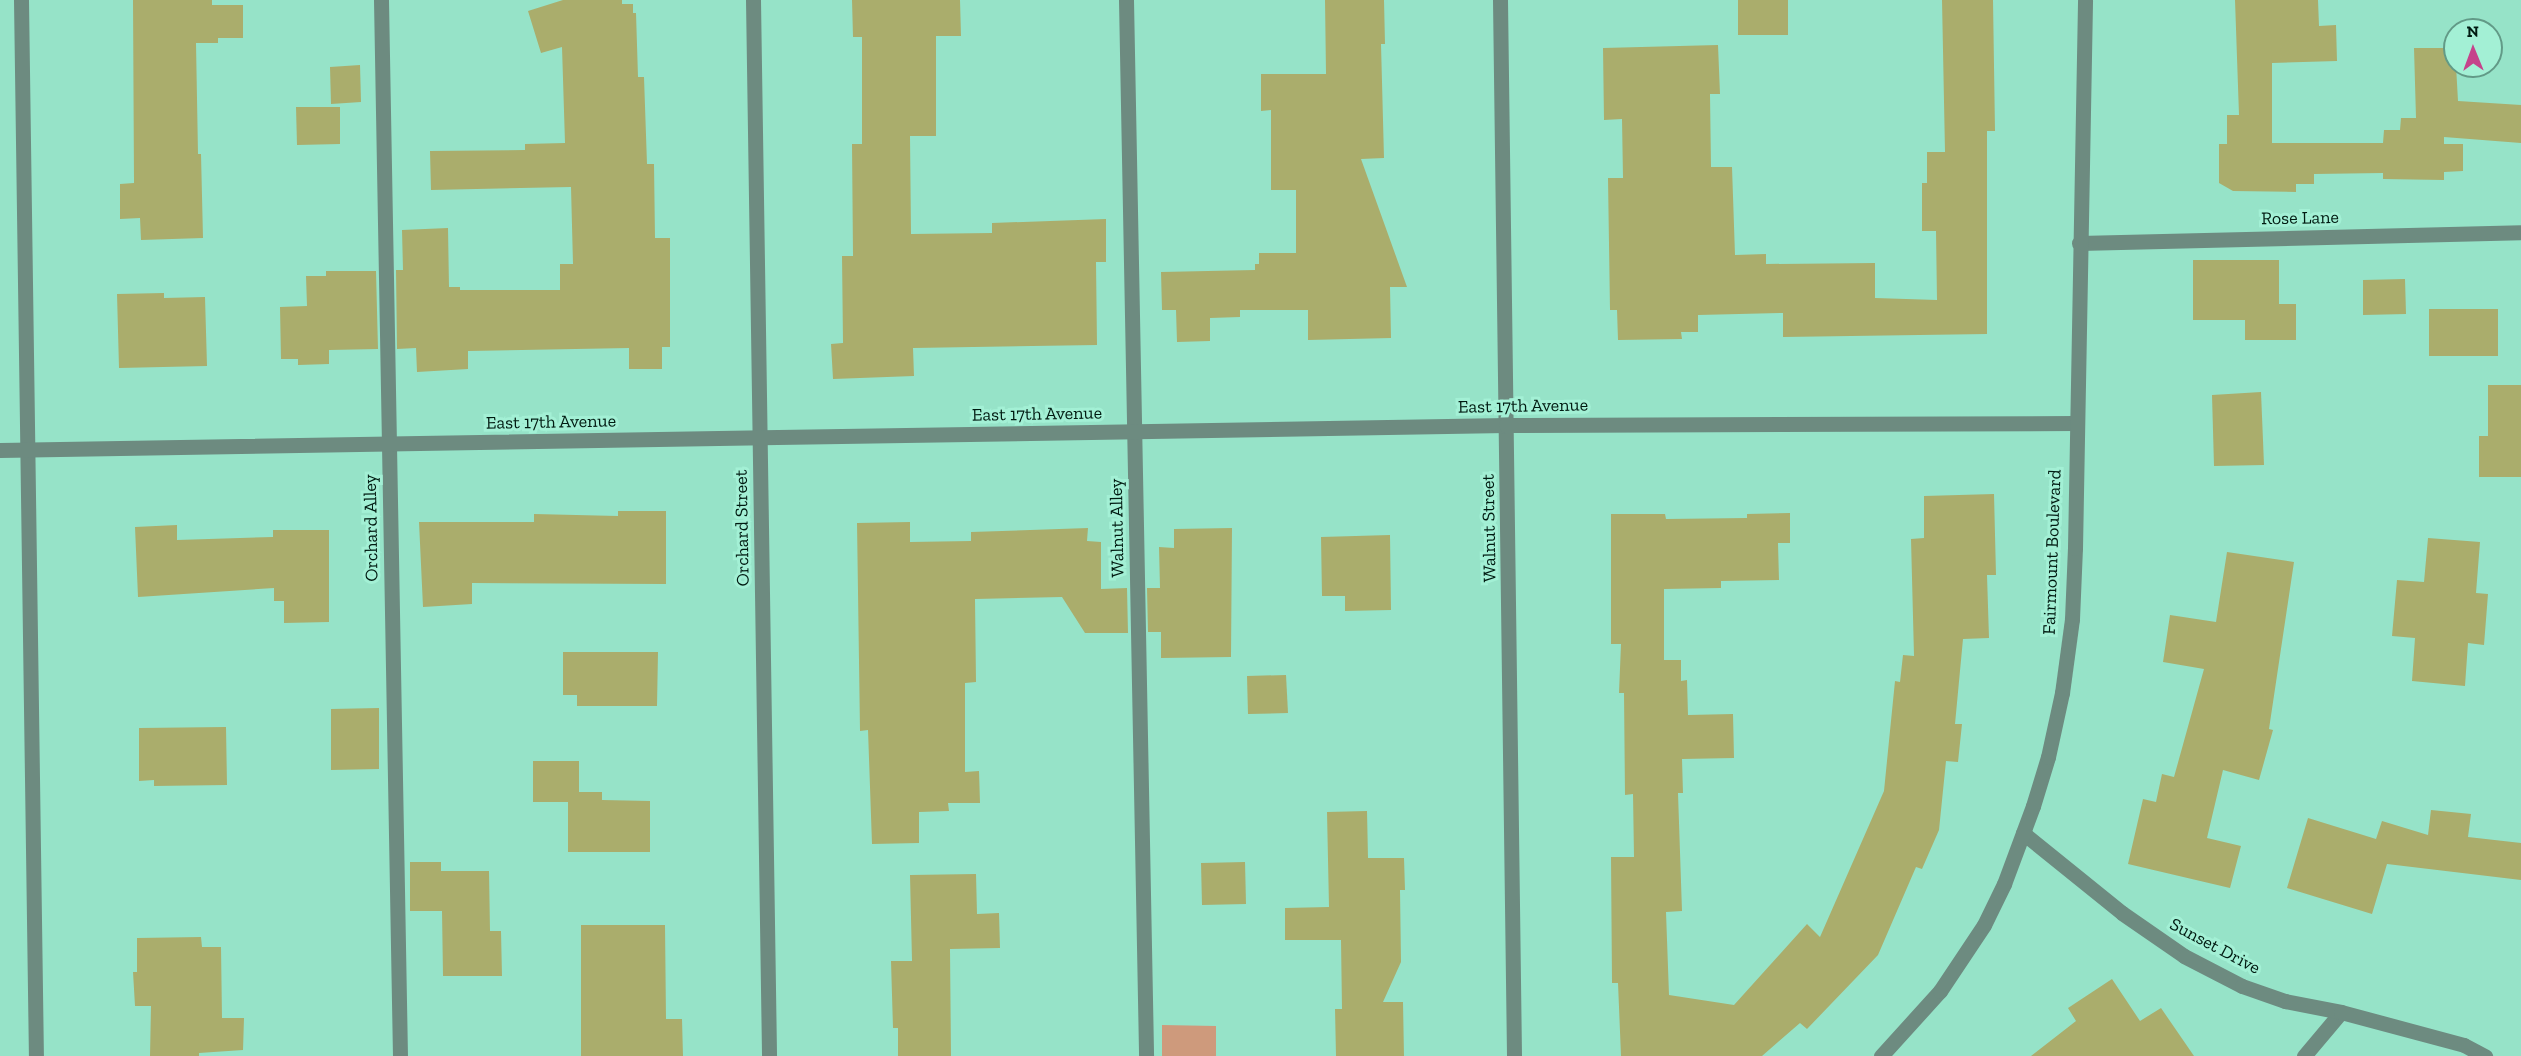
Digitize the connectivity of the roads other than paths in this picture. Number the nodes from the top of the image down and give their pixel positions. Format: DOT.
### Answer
graph roads {
  1 [pos="21,0"];
  2 [pos="381,0"];
  3 [pos="753,0"];
  4 [pos="1126,0"];
  5 [pos="1500,0"];
  6 [pos="2085,0"];
  7 [pos="2521,232"];
  8 [pos="2079,243"];
  9 [pos="2075,423"];
  10 [pos="1506,425"];
  11 [pos="1135,432"];
  12 [pos="760,438"];
  13 [pos="389,444"];
  14 [pos="0,450"];
  15 [pos="27,450"];
  16 [pos="2023,833"];
  17 [pos="2341,1012"];
  18 [pos="36,1056"];
  19 [pos="400,1056"];
  20 [pos="769,1056"];
  21 [pos="1146,1056"];
  22 [pos="1514,1056"];
  23 [pos="1881,1056"];
  24 [pos="2304,1056"];
  25 [pos="2485,1056"];
  1 -- 15 [label="street"];
  2 -- 13 [label="street, Orchard Alley"];
  3 -- 12 [label="street, Orchard Street"];
  4 -- 11 [label="street, Walnut Alley"];
  5 -- 10 [label="street, Walnut Street"];
  6 -- 8 [label="street, Fairmount Boulevard"];
  7 -- 8 [label="street, Rose Lane"];
  8 -- 9 [label="street, Fairmount Boulevard"];
  9 -- 10 [label="street, East 17th Avenue"];
  9 -- 16 [label="street, Fairmount Boulevard"];
  10 -- 11 [label="street, East 17th Avenue"];
  10 -- 22 [label="street, Walnut Street"];
  11 -- 12 [label="street, East 17th Avenue"];
  11 -- 21 [label="street, Walnut Alley"];
  12 -- 13 [label="street, East 17th Avenue"];
  12 -- 20 [label="street, Orchard Street"];
  13 -- 15 [label="street, East 17th Avenue"];
  13 -- 19 [label="street, Orchard Alley"];
  14 -- 15 [label="street, East 17th Avenue"];
  15 -- 18 [label="street"];
  16 -- 17 [label="street, Sunset Drive"];
  16 -- 23 [label="street, Fairmount Boulevard"];
  17 -- 24 [label="street"];
  17 -- 25 [label="street, Sunset Drive"];
}
